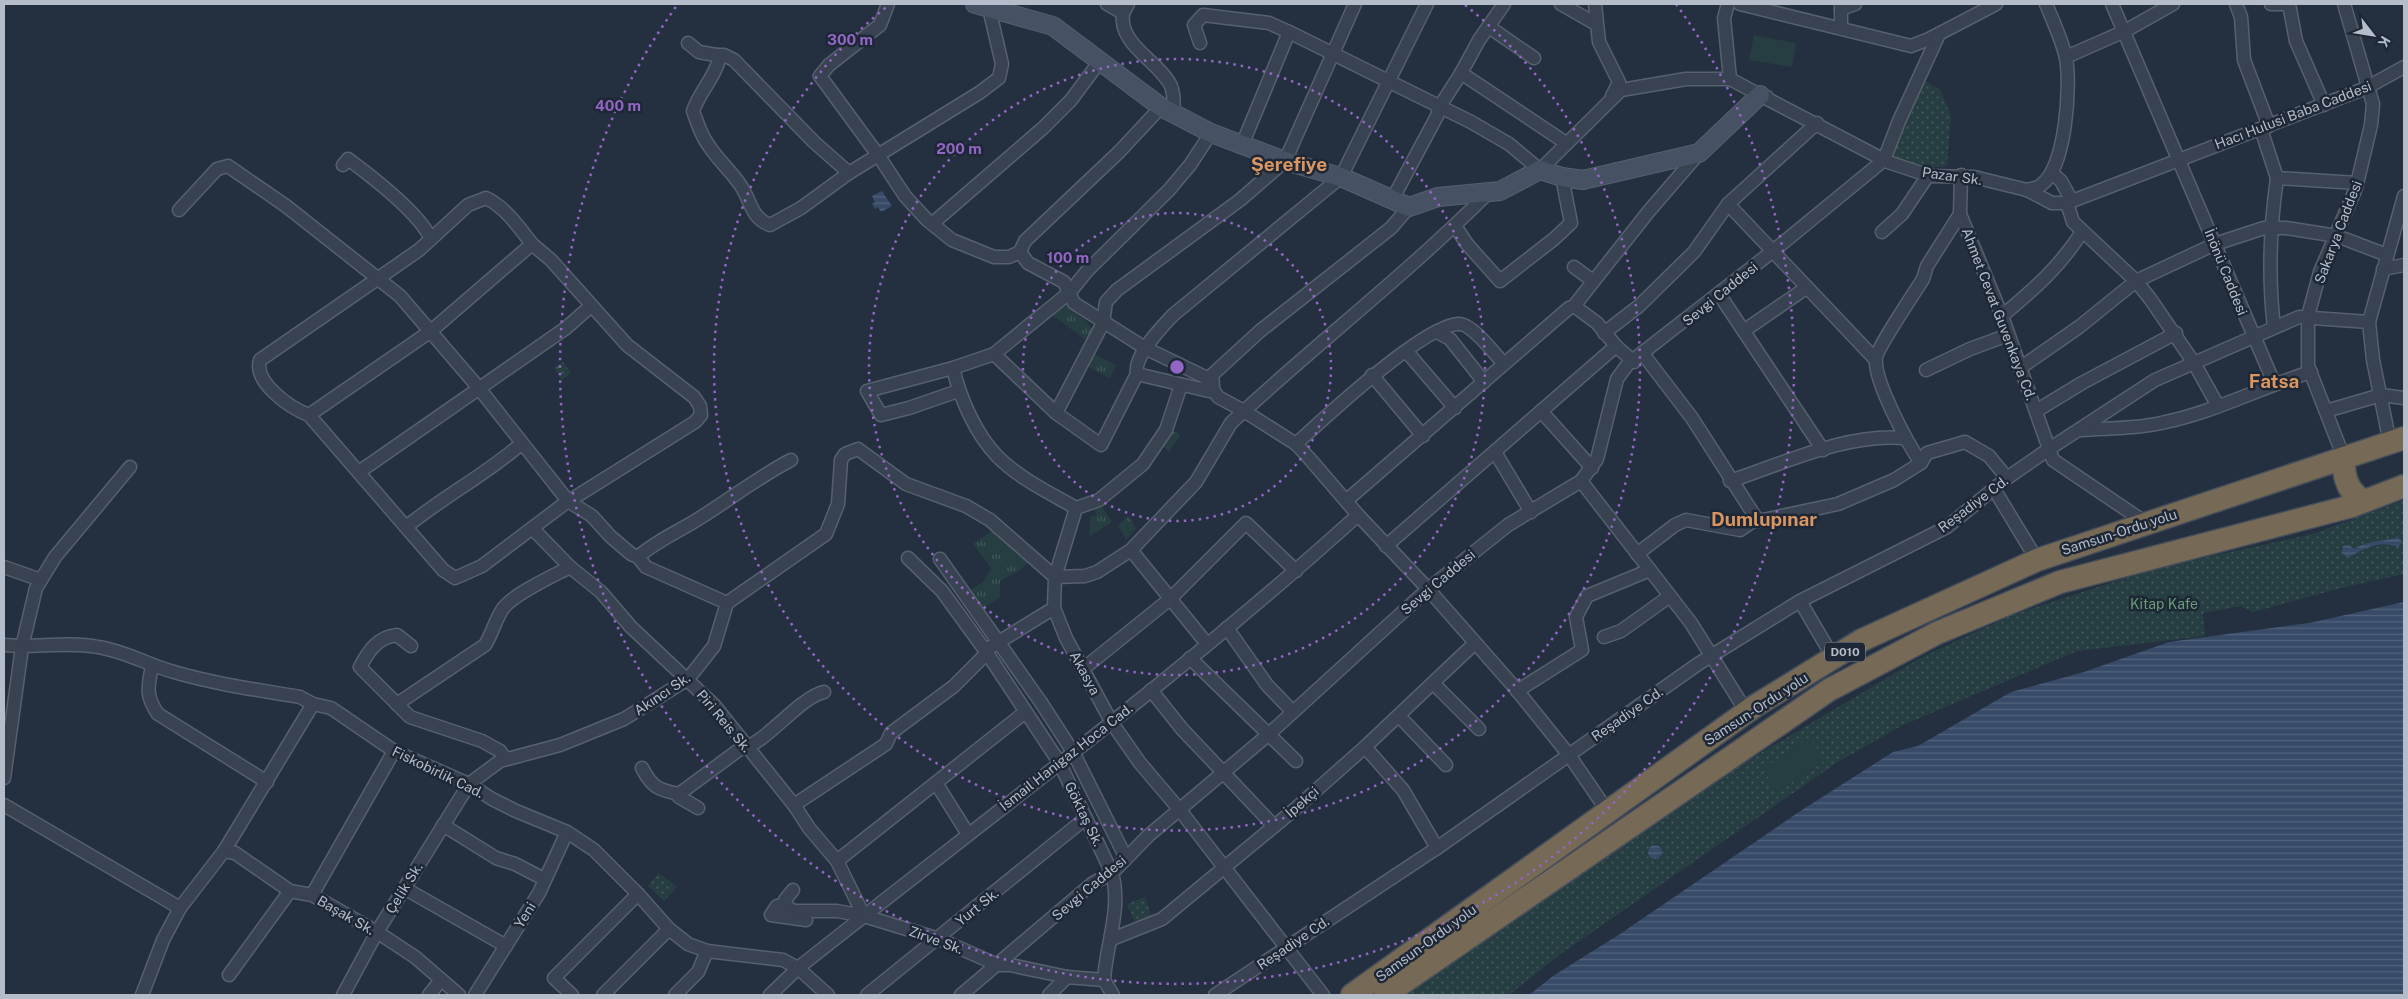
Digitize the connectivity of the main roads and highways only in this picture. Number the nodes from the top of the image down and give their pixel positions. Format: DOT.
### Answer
graph roads {
  1 [pos="2400,445"];
  2 [pos="2344,458"];
  3 [pos="2404,486"];
  4 [pos="2365,501"];
  5 [pos="1352,995"];
  6 [pos="1385,995"];
  1 -- 2 [label="highway, Samsun-Ordu yolu / D010"];
  2 -- 4 [label="highway"];
  2 -- 5 [label="highway, Samsun-Ordu yolu / D010"];
  3 -- 4 [label="highway, Samsun-Ordu yolu / D010"];
  4 -- 6 [label="highway, Samsun-Ordu yolu / D010"];
}
